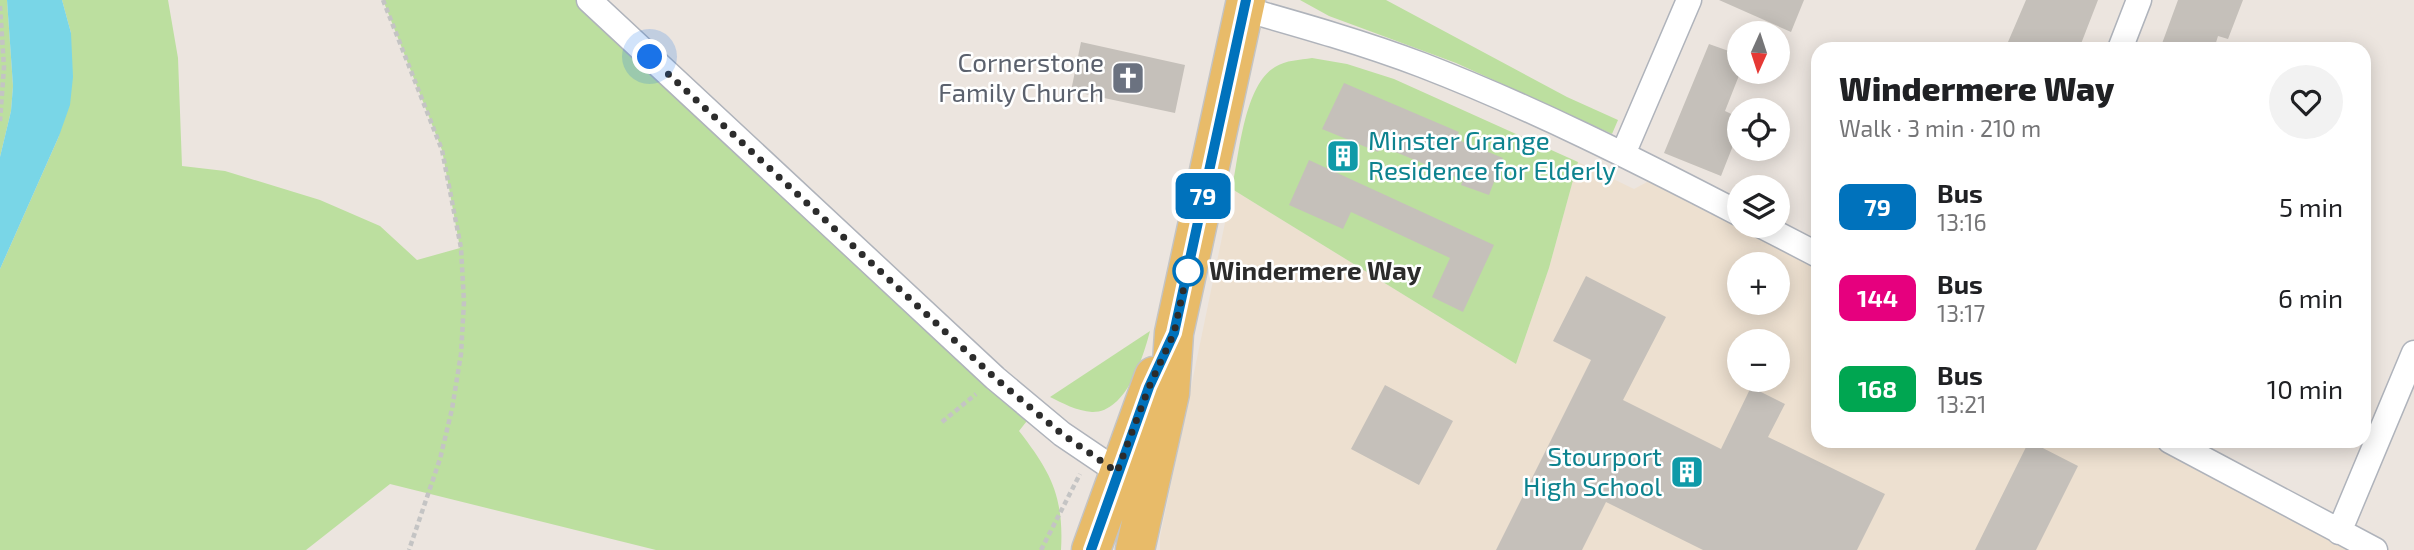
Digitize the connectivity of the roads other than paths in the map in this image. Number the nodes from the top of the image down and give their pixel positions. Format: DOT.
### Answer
graph roads {
  1 [pos="589,0"];
  2 [pos="1689,0"];
  3 [pos="2139,0"];
  4 [pos="1245,4"];
  5 [pos="2123,42"];
  6 [pos="1623,154"];
  7 [pos="1727,207"];
  8 [pos="1785,238"];
  9 [pos="1811,251"];
  10 [pos="2414,353"];
  11 [pos="2183,448"];
  12 [pos="1118,473"];
  13 [pos="2339,532"];
  14 [pos="1091,550"];
  15 [pos="1135,550"];
  16 [pos="2375,550"];
  1 -- 12 [label="street"];
  2 -- 6 [label="street"];
  3 -- 5 [label="street"];
  4 -- 6 [label="street"];
  4 -- 12 [label="main road"];
  6 -- 7 [label="street"];
  8 -- 9 [label="street"];
  10 -- 13 [label="street"];
  11 -- 13 [label="street"];
  12 -- 14 [label="main road"];
  12 -- 15 [label="main road"];
  13 -- 16 [label="street"];
}
